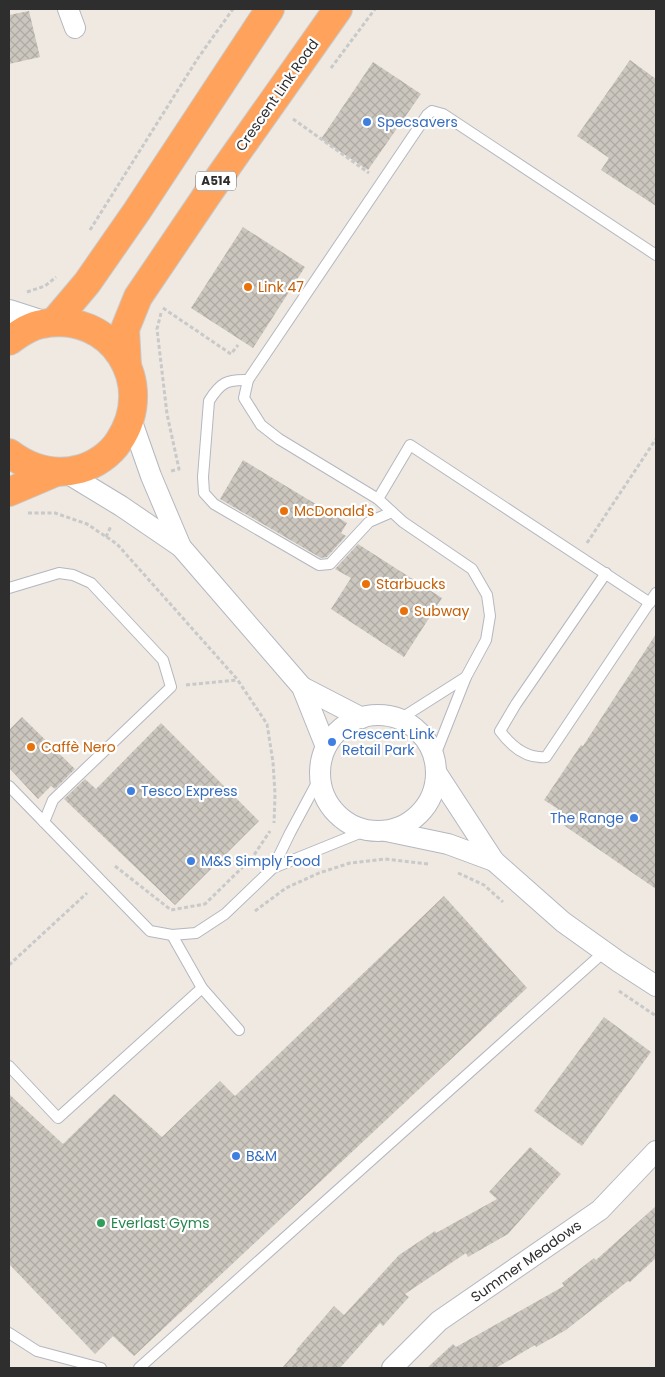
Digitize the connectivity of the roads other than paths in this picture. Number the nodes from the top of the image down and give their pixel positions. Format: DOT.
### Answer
graph roads {
  1 [pos="68,9"];
  2 [pos="270,9"];
  3 [pos="338,9"];
  4 [pos="75,28"];
  5 [pos="656,255"];
  6 [pos="14,304"];
  7 [pos="47,323"];
  8 [pos="9,341"];
  9 [pos="127,366"];
  10 [pos="248,380"];
  11 [pos="131,419"];
  12 [pos="9,453"];
  13 [pos="61,472"];
  14 [pos="378,500"];
  15 [pos="16,502"];
  16 [pos="392,512"];
  17 [pos="180,547"];
  18 [pos="606,573"];
  19 [pos="9,588"];
  20 [pos="656,593"];
  21 [pos="650,603"];
  22 [pos="466,677"];
  23 [pos="302,688"];
  24 [pos="362,718"];
  25 [pos="400,720"];
  26 [pos="326,747"];
  27 [pos="435,765"];
  28 [pos="320,777"];
  29 [pos="9,786"];
  30 [pos="44,822"];
  31 [pos="376,830"];
  32 [pos="494,861"];
  33 [pos="273,868"];
  34 [pos="172,935"];
  35 [pos="604,952"];
  36 [pos="656,986"];
  37 [pos="202,988"];
  38 [pos="239,1030"];
  39 [pos="9,1066"];
  40 [pos="656,1152"];
  41 [pos="9,1333"];
  42 [pos="101,1368"];
  43 [pos="138,1368"];
  44 [pos="392,1368"];
  1 -- 4 [label="street"];
  2 -- 7 [label="highway"];
  3 -- 9 [label="highway, Crescent Link Road / A514"];
  5 -- 10 [label="lane"];
  6 -- 7 [label="street"];
  7 -- 8 [label="highway"];
  7 -- 9 [label="highway, Crescent Link Road / A514"];
  9 -- 11 [label="highway, Crescent Link Road / A514"];
  10 -- 14 [label="lane"];
  10 -- 16 [label="lane"];
  11 -- 13 [label="highway, Crescent Link Road / A514"];
  11 -- 17 [label="street"];
  12 -- 13 [label="highway, Crescent Link Road / A514"];
  13 -- 15 [label="highway, Crescent Link Road / A514"];
  13 -- 17 [label="street"];
  14 -- 16 [label="lane"];
  14 -- 18 [label="lane"];
  16 -- 22 [label="lane"];
  17 -- 23 [label="street"];
  18 -- 21 [label="lane"];
  18 -- 21 [label="lane"];
  19 -- 30 [label="lane"];
  20 -- 21 [label="lane"];
  22 -- 25 [label="lane"];
  22 -- 27 [label="lane"];
  23 -- 24 [label="street"];
  23 -- 26 [label="street"];
  24 -- 25 [label="street"];
  24 -- 26 [label="street"];
  25 -- 27 [label="street"];
  26 -- 28 [label="street"];
  27 -- 31 [label="street"];
  27 -- 32 [label="street"];
  28 -- 31 [label="street"];
  28 -- 33 [label="lane"];
  29 -- 30 [label="lane"];
  30 -- 34 [label="lane"];
  31 -- 32 [label="street"];
  31 -- 33 [label="lane"];
  32 -- 35 [label="street"];
  33 -- 34 [label="lane"];
  34 -- 37 [label="lane"];
  35 -- 36 [label="street"];
  35 -- 43 [label="lane"];
  37 -- 38 [label="lane"];
  37 -- 39 [label="lane"];
  40 -- 44 [label="street, Summer Meadows"];
  41 -- 42 [label="lane"];
}
